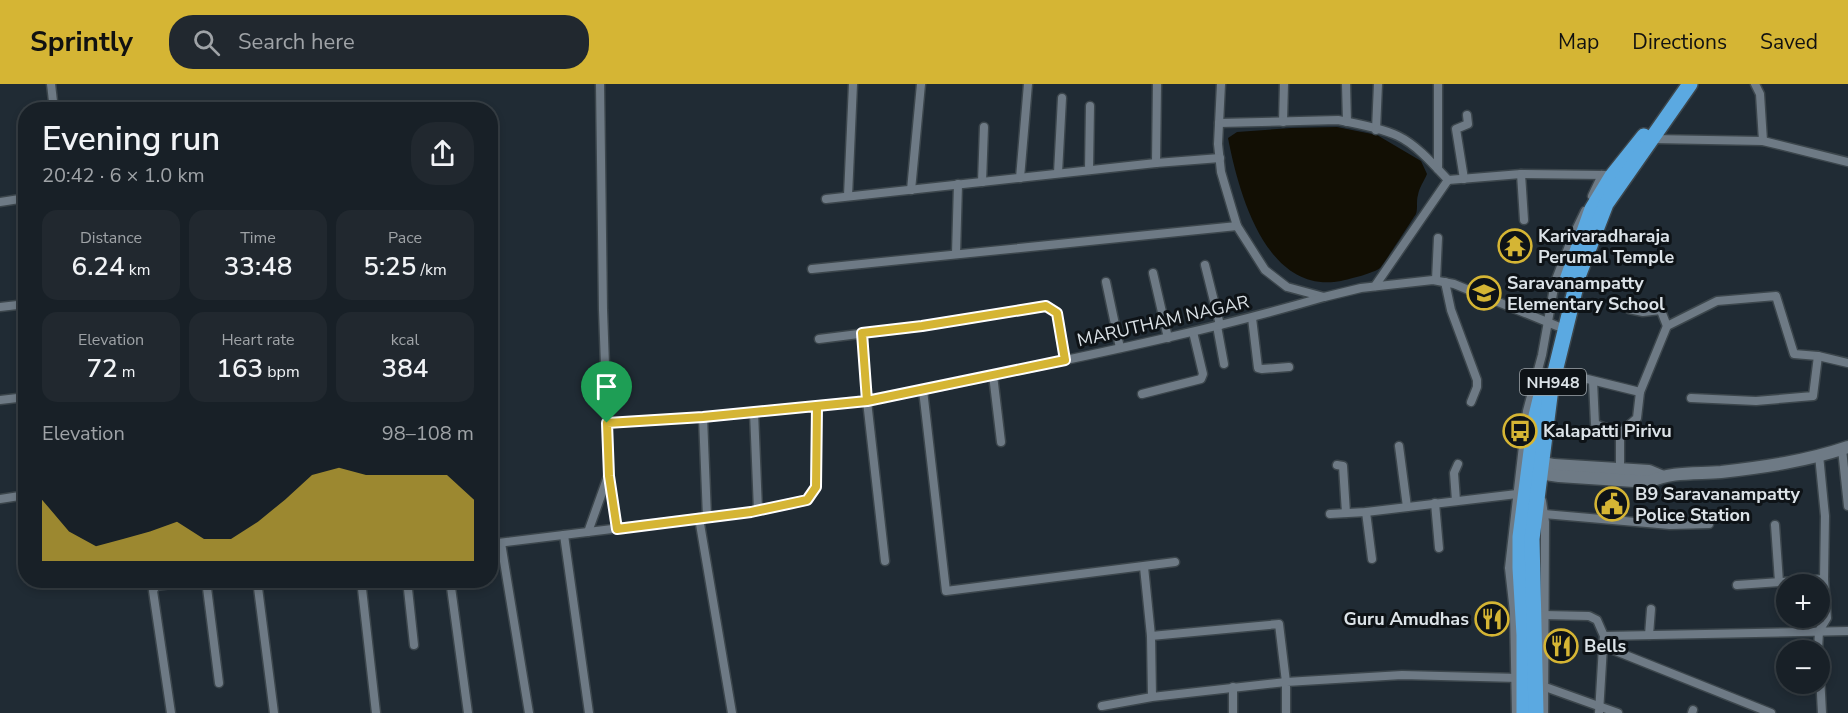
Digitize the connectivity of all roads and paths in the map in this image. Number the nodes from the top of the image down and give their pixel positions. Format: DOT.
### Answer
graph roads {
  1 [pos="51,84"];
  2 [pos="600,84"];
  3 [pos="853,84"];
  4 [pos="921,84"];
  5 [pos="1028,84"];
  6 [pos="1157,84"];
  7 [pos="1221,84"];
  8 [pos="1284,84"];
  9 [pos="1346,84"];
  10 [pos="1378,84"];
  11 [pos="1438,84"];
  12 [pos="1677,84"];
  13 [pos="1690,84"];
  14 [pos="1755,84"];
  15 [pos="1062,98"];
  16 [pos="53,102"];
  17 [pos="1090,106"];
  18 [pos="1467,115"];
  19 [pos="1283,122"];
  20 [pos="1347,122"];
  21 [pos="1219,123"];
  22 [pos="984,127"];
  23 [pos="1376,130"];
  24 [pos="1653,139"];
  25 [pos="1763,141"];
  26 [pos="1220,158"];
  27 [pos="1848,162"];
  28 [pos="1156,163"];
  29 [pos="1438,169"];
  30 [pos="1089,170"];
  31 [pos="1058,173"];
  32 [pos="1521,174"];
  33 [pos="1607,176"];
  34 [pos="1020,178"];
  35 [pos="1464,178"];
  36 [pos="1448,180"];
  37 [pos="982,182"];
  38 [pos="958,184"];
  39 [pos="911,190"];
  40 [pos="848,196"];
  41 [pos="18,199"];
  42 [pos="826,199"];
  43 [pos="0,202"];
  44 [pos="1524,220"];
  45 [pos="1237,226"];
  46 [pos="1438,238"];
  47 [pos="956,254"];
  48 [pos="1205,265"];
  49 [pos="813,269"];
  50 [pos="1153,273"];
  51 [pos="1436,280"];
  52 [pos="1106,282"];
  53 [pos="1445,282"];
  54 [pos="1375,286"];
  55 [pos="1324,297"];
  56 [pos="18,305"];
  57 [pos="0,308"];
  58 [pos="1629,309"];
  59 [pos="1252,318"];
  60 [pos="1553,324"];
  61 [pos="1219,326"];
  62 [pos="1667,326"];
  63 [pos="1193,332"];
  64 [pos="862,333"];
  65 [pos="1168,338"];
  66 [pos="819,339"];
  67 [pos="1120,348"];
  68 [pos="1818,356"];
  69 [pos="1065,360"];
  70 [pos="1848,363"];
  71 [pos="1224,364"];
  72 [pos="1289,367"];
  73 [pos="1555,371"];
  74 [pos="993,375"];
  75 [pos="1593,381"];
  76 [pos="923,390"];
  77 [pos="1640,392"];
  78 [pos="1142,394"];
  79 [pos="18,398"];
  80 [pos="1691,398"];
  81 [pos="0,400"];
  82 [pos="867,401"];
  83 [pos="1471,402"];
  84 [pos="817,406"];
  85 [pos="754,412"];
  86 [pos="703,417"];
  87 [pos="607,423"];
  88 [pos="1620,433"];
  89 [pos="1001,442"];
  90 [pos="1399,446"];
  91 [pos="1845,448"];
  92 [pos="1818,455"];
  93 [pos="1458,464"];
  94 [pos="1338,465"];
  95 [pos="1620,469"];
  96 [pos="1535,470"];
  97 [pos="609,476"];
  98 [pos="1661,476"];
  99 [pos="1517,494"];
  100 [pos="18,496"];
  101 [pos="0,499"];
  102 [pos="1456,501"];
  103 [pos="1435,503"];
  104 [pos="1848,506"];
  105 [pos="1407,507"];
  106 [pos="758,510"];
  107 [pos="1366,512"];
  108 [pos="1346,513"];
  109 [pos="1330,514"];
  110 [pos="1544,514"];
  111 [pos="703,518"];
  112 [pos="1708,524"];
  113 [pos="1775,525"];
  114 [pos="617,529"];
  115 [pos="588,532"];
  116 [pos="564,535"];
  117 [pos="498,543"];
  118 [pos="501,543"];
  119 [pos="1439,548"];
  120 [pos="1372,559"];
  121 [pos="885,561"];
  122 [pos="1175,562"];
  123 [pos="1144,567"];
  124 [pos="1778,574"];
  125 [pos="1824,574"];
  126 [pos="1776,582"];
  127 [pos="1737,585"];
  128 [pos="155,588"];
  129 [pos="207,588"];
  130 [pos="258,588"];
  131 [pos="362,588"];
  132 [pos="408,588"];
  133 [pos="451,588"];
  134 [pos="1651,609"];
  135 [pos="1544,615"];
  136 [pos="1820,628"];
  137 [pos="1818,631"];
  138 [pos="1848,631"];
  139 [pos="1649,635"];
  140 [pos="1151,636"];
  141 [pos="1818,640"];
  142 [pos="1603,641"];
  143 [pos="414,645"];
  144 [pos="1286,682"];
  145 [pos="1530,682"];
  146 [pos="219,683"];
  147 [pos="1233,687"];
  148 [pos="1821,694"];
  149 [pos="1152,697"];
  150 [pos="1102,706"];
  151 [pos="1599,710"];
  152 [pos="171,713"];
  153 [pos="274,713"];
  154 [pos="376,713"];
  155 [pos="468,713"];
  156 [pos="529,713"];
  157 [pos="589,713"];
  158 [pos="732,713"];
  159 [pos="1233,713"];
  160 [pos="1286,713"];
  161 [pos="1515,713"];
  162 [pos="1524,713"];
  163 [pos="1536,713"];
  164 [pos="1544,713"];
  165 [pos="1618,713"];
  166 [pos="1771,713"];
  167 [pos="1822,713"];
  1 -- 16 [label="street"];
  2 -- 87 [label="street"];
  3 -- 40 [label="street"];
  4 -- 39 [label="street"];
  5 -- 34 [label="street"];
  6 -- 28 [label="street"];
  7 -- 21 [label="street"];
  8 -- 19 [label="street"];
  9 -- 20 [label="street"];
  10 -- 23 [label="street"];
  11 -- 29 [label="street"];
  12 -- 33 [label="highway, NH948"];
  13 -- 24 [label="highway, NH948"];
  14 -- 25 [label="street"];
  15 -- 31 [label="street"];
  17 -- 30 [label="street"];
  18 -- 35 [label="street"];
  19 -- 20 [label="street"];
  19 -- 21 [label="street"];
  20 -- 23 [label="street"];
  21 -- 26 [label="street"];
  22 -- 37 [label="street"];
  23 -- 29 [label="street"];
  24 -- 25 [label="street"];
  24 -- 73 [label="highway, NH948"];
  25 -- 27 [label="street"];
  26 -- 28 [label="street"];
  26 -- 45 [label="street"];
  28 -- 30 [label="street"];
  29 -- 36 [label="street"];
  30 -- 31 [label="street"];
  31 -- 34 [label="street"];
  32 -- 33 [label="street"];
  32 -- 35 [label="street"];
  32 -- 44 [label="street"];
  33 -- 60 [label="highway, NH948"];
  34 -- 37 [label="street"];
  35 -- 36 [label="street"];
  36 -- 54 [label="street"];
  37 -- 38 [label="street"];
  38 -- 39 [label="street"];
  38 -- 47 [label="street"];
  39 -- 40 [label="street"];
  40 -- 42 [label="street"];
  41 -- 43 [label="street"];
  45 -- 47 [label="street"];
  45 -- 55 [label="street"];
  46 -- 51 [label="street"];
  47 -- 49 [label="street"];
  48 -- 61 [label="street"];
  50 -- 65 [label="street"];
  51 -- 53 [label="street"];
  51 -- 54 [label="street"];
  52 -- 67 [label="street"];
  53 -- 60 [label="street"];
  53 -- 83 [label="street"];
  54 -- 55 [label="street"];
  55 -- 59 [label="street, MARUTHAM NAGAR"];
  56 -- 57 [label="street"];
  58 -- 62 [label="street"];
  59 -- 61 [label="street, MARUTHAM NAGAR"];
  59 -- 72 [label="street"];
  60 -- 96 [label="highway, NH948"];
  60 -- 99 [label="street"];
  61 -- 63 [label="street, MARUTHAM NAGAR"];
  61 -- 71 [label="street"];
  62 -- 68 [label="street"];
  62 -- 77 [label="street"];
  63 -- 65 [label="street, MARUTHAM NAGAR"];
  63 -- 78 [label="street"];
  64 -- 66 [label="street"];
  64 -- 69 [label="street"];
  64 -- 82 [label="street"];
  65 -- 67 [label="street, MARUTHAM NAGAR"];
  67 -- 69 [label="street, MARUTHAM NAGAR"];
  68 -- 70 [label="street"];
  68 -- 80 [label="street"];
  69 -- 74 [label="street, MARUTHAM NAGAR"];
  73 -- 75 [label="street"];
  73 -- 96 [label="highway, NH948"];
  74 -- 76 [label="street, MARUTHAM NAGAR"];
  74 -- 89 [label="street"];
  75 -- 77 [label="street"];
  75 -- 88 [label="street"];
  76 -- 82 [label="street, MARUTHAM NAGAR"];
  76 -- 123 [label="street"];
  77 -- 88 [label="street"];
  79 -- 81 [label="street"];
  82 -- 84 [label="street, MARUTHAM NAGAR"];
  82 -- 121 [label="street"];
  84 -- 85 [label="street, MARUTHAM NAGAR"];
  84 -- 106 [label="street"];
  85 -- 86 [label="street, MARUTHAM NAGAR"];
  85 -- 106 [label="street"];
  86 -- 87 [label="street, MARUTHAM NAGAR"];
  86 -- 111 [label="street"];
  87 -- 97 [label="street"];
  88 -- 95 [label="street"];
  90 -- 105 [label="street"];
  91 -- 92 [label="main road"];
  91 -- 104 [label="street"];
  92 -- 98 [label="main road"];
  92 -- 125 [label="street"];
  93 -- 102 [label="street"];
  94 -- 108 [label="street"];
  95 -- 96 [label="main road"];
  95 -- 98 [label="main road"];
  96 -- 98 [label="main road"];
  96 -- 110 [label="street"];
  96 -- 145 [label="highway, NH948"];
  97 -- 114 [label="street"];
  97 -- 115 [label="street"];
  99 -- 102 [label="street"];
  99 -- 145 [label="street"];
  100 -- 101 [label="street"];
  102 -- 103 [label="street"];
  103 -- 105 [label="street"];
  103 -- 119 [label="street"];
  105 -- 107 [label="street"];
  106 -- 111 [label="street"];
  107 -- 108 [label="street"];
  107 -- 120 [label="street"];
  108 -- 109 [label="street"];
  110 -- 112 [label="street"];
  110 -- 135 [label="street"];
  111 -- 114 [label="street"];
  111 -- 158 [label="street"];
  113 -- 124 [label="street"];
  114 -- 115 [label="street"];
  115 -- 116 [label="street"];
  116 -- 118 [label="street"];
  116 -- 157 [label="street"];
  117 -- 118 [label="street"];
  118 -- 156 [label="street"];
  122 -- 123 [label="street"];
  123 -- 140 [label="street"];
  126 -- 127 [label="street"];
  128 -- 152 [label="street"];
  129 -- 146 [label="street"];
  130 -- 153 [label="street"];
  131 -- 154 [label="street"];
  132 -- 143 [label="street"];
  133 -- 155 [label="street"];
  134 -- 139 [label="street"];
  135 -- 142 [label="street"];
  135 -- 145 [label="street"];
  136 -- 137 [label="street"];
  137 -- 138 [label="street"];
  137 -- 139 [label="street"];
  137 -- 141 [label="street"];
  139 -- 142 [label="street"];
  140 -- 144 [label="street"];
  140 -- 149 [label="street"];
  142 -- 151 [label="street"];
  142 -- 166 [label="street"];
  144 -- 145 [label="street"];
  144 -- 147 [label="street"];
  144 -- 160 [label="street"];
  145 -- 151 [label="street"];
  145 -- 161 [label="street"];
  145 -- 162 [label="highway, NH948"];
  145 -- 163 [label="highway, NH948"];
  145 -- 164 [label="street"];
  147 -- 149 [label="street"];
  147 -- 159 [label="street"];
  148 -- 167 [label="street"];
  149 -- 150 [label="street"];
  151 -- 165 [label="street"];
}
